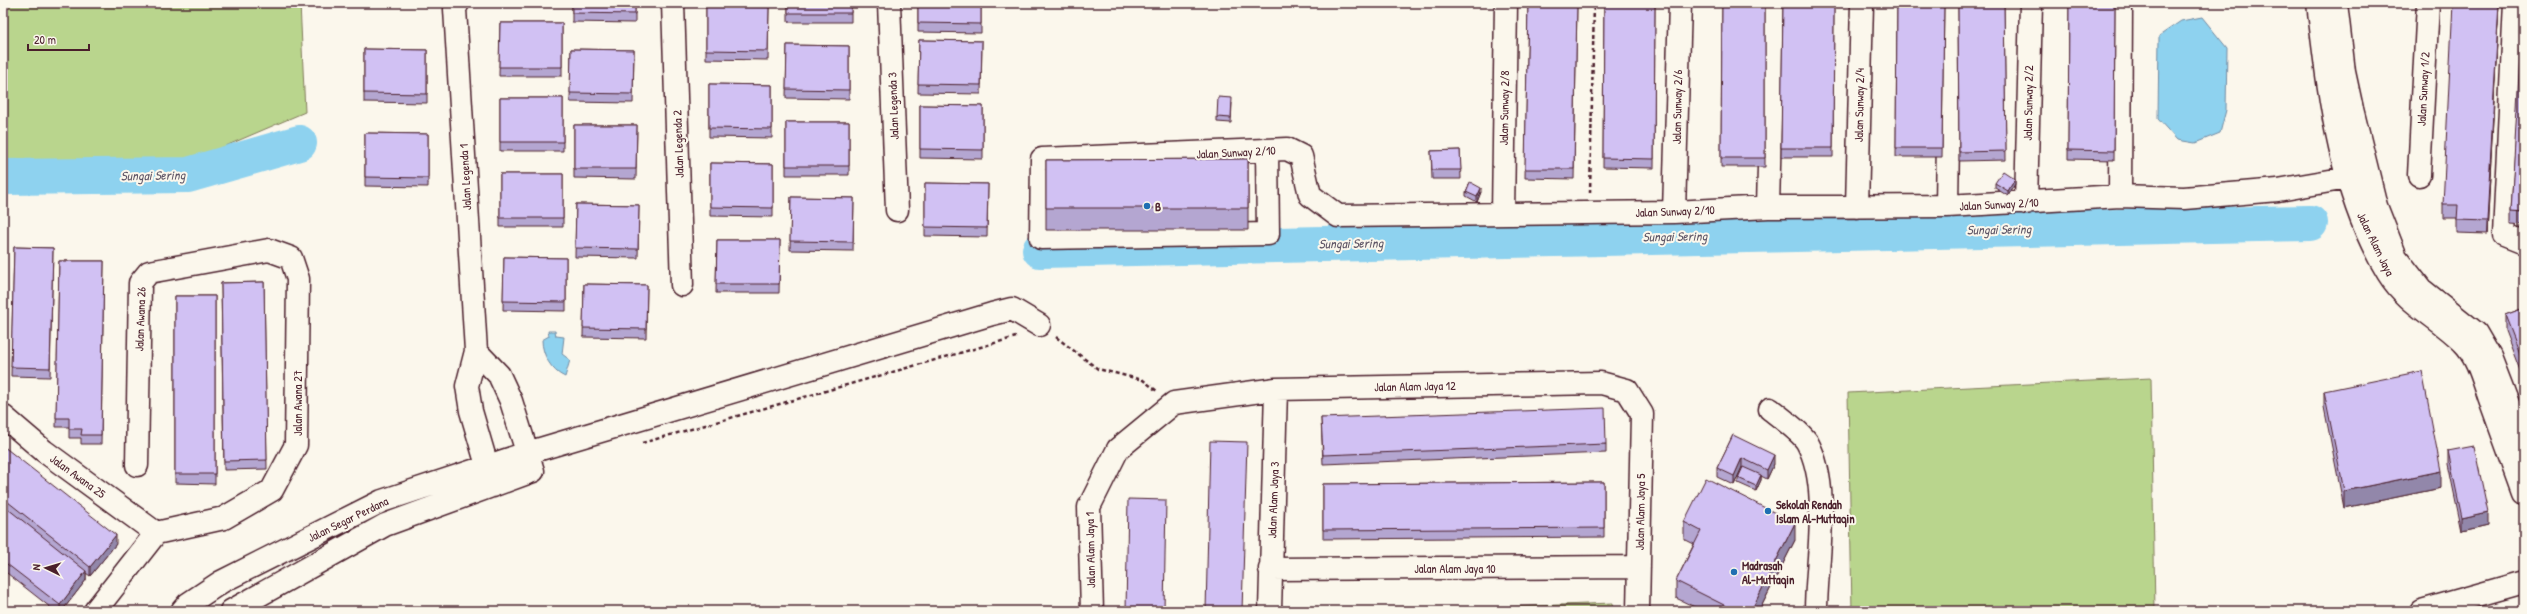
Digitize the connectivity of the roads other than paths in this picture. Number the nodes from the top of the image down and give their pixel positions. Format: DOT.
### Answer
graph roads {
  1 [pos="458,3"];
  2 [pos="673,3"];
  3 [pos="888,3"];
  4 [pos="1506,3"];
  5 [pos="1680,3"];
  6 [pos="1773,3"];
  7 [pos="1862,3"];
  8 [pos="1950,3"];
  9 [pos="2031,3"];
  10 [pos="2122,3"];
  11 [pos="2318,3"];
  12 [pos="2336,3"];
  13 [pos="2428,3"];
  14 [pos="2515,3"];
  15 [pos="2352,109"];
  16 [pos="1267,151"];
  17 [pos="2419,175"];
  18 [pos="2347,178"];
  19 [pos="2120,196"];
  20 [pos="2026,203"];
  21 [pos="1947,206"];
  22 [pos="1768,207"];
  23 [pos="1857,207"];
  24 [pos="897,210"];
  25 [pos="1674,212"];
  26 [pos="1503,214"];
  27 [pos="2514,239"];
  28 [pos="2396,257"];
  29 [pos="291,258"];
  30 [pos="682,284"];
  31 [pos="1039,325"];
  32 [pos="476,351"];
  33 [pos="1276,389"];
  34 [pos="1174,403"];
  35 [pos="1770,409"];
  36 [pos="1642,414"];
  37 [pos="3,416"];
  38 [pos="2524,445"];
  39 [pos="530,462"];
  40 [pos="137,465"];
  41 [pos="490,476"];
  42 [pos="2524,493"];
  43 [pos="156,533"];
  44 [pos="1639,567"];
  45 [pos="1270,569"];
  46 [pos="2524,582"];
  47 [pos="95,611"];
  48 [pos="182,611"];
  49 [pos="231,611"];
  50 [pos="1092,611"];
  51 [pos="1270,611"];
  52 [pos="1638,611"];
  53 [pos="1816,611"];
  54 [pos="2421,611"];
  1 -- 32 [label="street, Jalan Legenda 1"];
  2 -- 30 [label="street, Jalan Legenda 2"];
  3 -- 24 [label="street, Jalan Legenda 3"];
  4 -- 26 [label="street, Jalan Sunway 2/8"];
  5 -- 25 [label="street, Jalan Sunway 2/6"];
  6 -- 22 [label="street"];
  7 -- 23 [label="street, Jalan Sunway 2/4"];
  8 -- 21 [label="street"];
  9 -- 20 [label="street, Jalan Sunway 2/2"];
  10 -- 19 [label="street"];
  11 -- 18 [label="street, Jalan Alam Jaya"];
  12 -- 15 [label="street"];
  13 -- 17 [label="street, Jalan Sunway 1/2"];
  14 -- 27 [label="street"];
  15 -- 18 [label="street"];
  15 -- 28 [label="street, Jalan Alam Jaya"];
  16 -- 16 [label="street, Jalan Sunway 2/10"];
  16 -- 26 [label="street, Jalan Sunway 2/10"];
  18 -- 19 [label="street, Jalan Sunway 2/10"];
  18 -- 28 [label="street"];
  18 -- 42 [label="street, Jalan Alam Jaya"];
  19 -- 20 [label="street, Jalan Sunway 2/10"];
  20 -- 21 [label="street, Jalan Sunway 2/10"];
  21 -- 23 [label="street, Jalan Sunway 2/10"];
  22 -- 23 [label="street, Jalan Sunway 2/10"];
  22 -- 25 [label="street, Jalan Sunway 2/10"];
  25 -- 26 [label="street, Jalan Sunway 2/10"];
  28 -- 38 [label="street, Jalan Alam Jaya"];
  29 -- 40 [label="street, Jalan Awana 26"];
  29 -- 43 [label="street, Jalan Awana 27"];
  31 -- 39 [label="street, Jalan Segar Perdana"];
  32 -- 39 [label="street"];
  32 -- 41 [label="street, Jalan Legenda 1"];
  33 -- 34 [label="street, Jalan Alam Jaya 12"];
  33 -- 36 [label="street, Jalan Alam Jaya 12"];
  33 -- 45 [label="street, Jalan Alam Jaya 3"];
  34 -- 50 [label="street, Jalan Alam Jaya 1"];
  35 -- 53 [label="street"];
  36 -- 44 [label="street, Jalan Alam Jaya 5"];
  37 -- 43 [label="street, Jalan Awana 25"];
  39 -- 41 [label="street, Jalan Segar Perdana"];
  41 -- 48 [label="street, Jalan Segar Perdana"];
  41 -- 49 [label="street, Jalan Segar Perdana"];
  43 -- 47 [label="street"];
  44 -- 45 [label="street, Jalan Alam Jaya 10"];
  44 -- 52 [label="street, Jalan Alam Jaya 5"];
  45 -- 51 [label="street, Jalan Alam Jaya 3"];
  46 -- 54 [label="street"];
}
